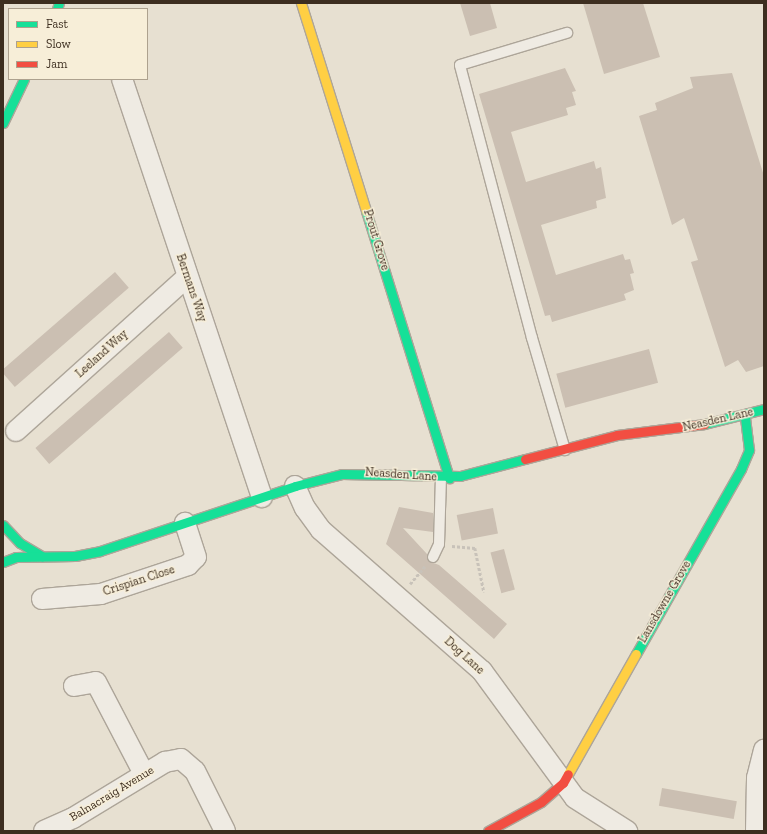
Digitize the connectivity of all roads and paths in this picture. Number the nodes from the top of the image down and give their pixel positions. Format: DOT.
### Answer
graph roads {
  1 [pos="301,3"];
  2 [pos="567,33"];
  3 [pos="24,80"];
  4 [pos="122,80"];
  5 [pos="3,123"];
  6 [pos="187,277"];
  7 [pos="764,409"];
  8 [pos="745,416"];
  9 [pos="16,431"];
  10 [pos="565,450"];
  11 [pos="445,478"];
  12 [pos="295,486"];
  13 [pos="262,497"];
  14 [pos="185,523"];
  15 [pos="3,525"];
  16 [pos="440,544"];
  17 [pos="42,556"];
  18 [pos="433,557"];
  19 [pos="3,562"];
  20 [pos="484,592"];
  21 [pos="399,597"];
  22 [pos="42,599"];
  23 [pos="74,686"];
  24 [pos="764,750"];
  25 [pos="144,774"];
  26 [pos="563,783"];
  27 [pos="756,830"];
  28 [pos="44,831"];
  29 [pos="225,831"];
  30 [pos="488,831"];
  31 [pos="627,831"];
  1 -- 11 [label="street, Prout Grove"];
  2 -- 10 [label="lane"];
  3 -- 5 [label="street"];
  4 -- 6 [label="street, Bermans Way"];
  6 -- 9 [label="street, Leeland Way"];
  6 -- 13 [label="street, Bermans Way"];
  7 -- 8 [label="street, Neasden Lane"];
  8 -- 10 [label="street, Neasden Lane"];
  8 -- 26 [label="street, Lansdowne Grove"];
  10 -- 11 [label="street, Neasden Lane"];
  11 -- 12 [label="street, Neasden Lane"];
  11 -- 16 [label="lane"];
  12 -- 13 [label="street, Neasden Lane"];
  12 -- 21 [label="street, Dog Lane"];
  13 -- 14 [label="street, Neasden Lane"];
  14 -- 17 [label="street, Neasden Lane"];
  14 -- 22 [label="street, Crispian Close"];
  15 -- 17 [label="street"];
  16 -- 18 [label="lane"];
  16 -- 20 [label="path"];
  17 -- 19 [label="street, Neasden Lane"];
  18 -- 21 [label="path"];
  21 -- 26 [label="street, Dog Lane"];
  23 -- 25 [label="street"];
  24 -- 27 [label="street"];
  25 -- 28 [label="street, Balnacraig Avenue"];
  25 -- 29 [label="street, Balnacraig Avenue"];
  26 -- 30 [label="street, Lansdowne Grove"];
  26 -- 31 [label="street, Dog Lane"];
}
